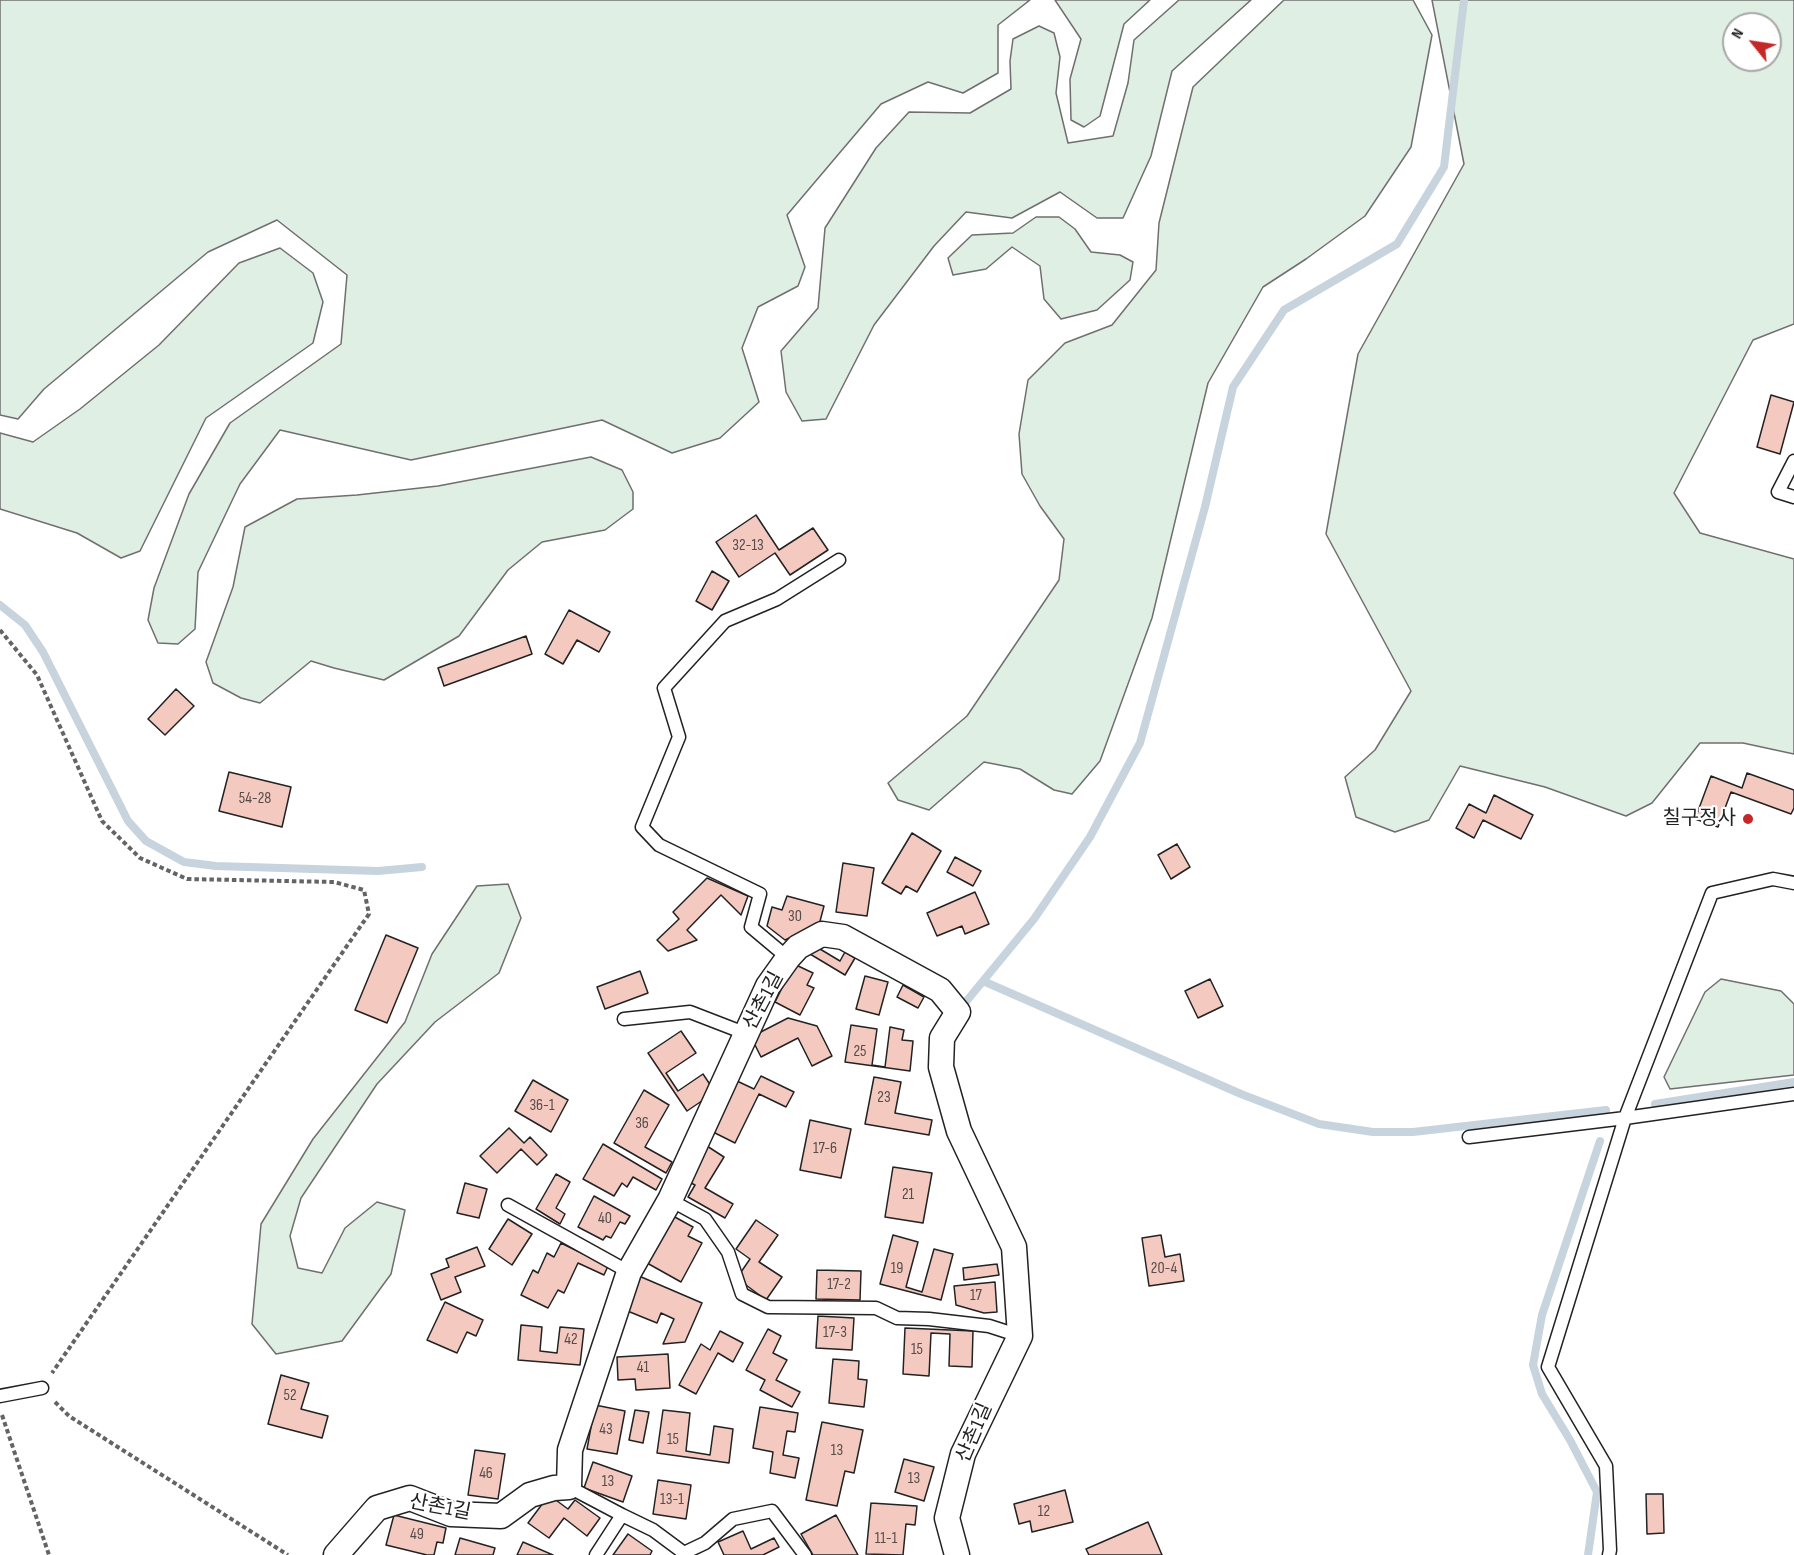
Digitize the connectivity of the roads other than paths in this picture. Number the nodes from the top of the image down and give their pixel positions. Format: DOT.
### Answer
graph roads {
  1 [pos="1794,461"];
  2 [pos="1794,497"];
  3 [pos="839,560"];
  4 [pos="1794,883"];
  5 [pos="788,958"];
  6 [pos="624,1019"];
  7 [pos="747,1034"];
  8 [pos="1794,1094"];
  9 [pos="1625,1118"];
  10 [pos="1469,1137"];
  11 [pos="670,1200"];
  12 [pos="508,1205"];
  13 [pos="629,1272"];
  14 [pos="1020,1336"];
  15 [pos="42,1388"];
  16 [pos="0,1396"];
  17 [pos="569,1487"];
  18 [pos="622,1515"];
  19 [pos="336,1555"];
  20 [pos="596,1555"];
  21 [pos="805,1555"];
  22 [pos="957,1555"];
  23 [pos="1609,1555"];
  1 -- 2 [label="lane"];
  3 -- 5 [label="lane"];
  4 -- 9 [label="lane"];
  5 -- 7 [label="street, 산촌1길"];
  5 -- 14 [label="street, 산촌1길"];
  6 -- 7 [label="lane"];
  7 -- 11 [label="street, 산촌1길"];
  8 -- 9 [label="lane"];
  9 -- 10 [label="lane"];
  9 -- 23 [label="lane"];
  11 -- 13 [label="street, 산촌1길"];
  11 -- 14 [label="lane"];
  12 -- 13 [label="lane"];
  13 -- 17 [label="street, 산촌1길"];
  14 -- 22 [label="street, 산촌1길"];
  15 -- 16 [label="lane"];
  17 -- 18 [label="lane"];
  17 -- 19 [label="street, 산촌1길"];
  18 -- 20 [label="lane"];
  18 -- 21 [label="lane"];
}
